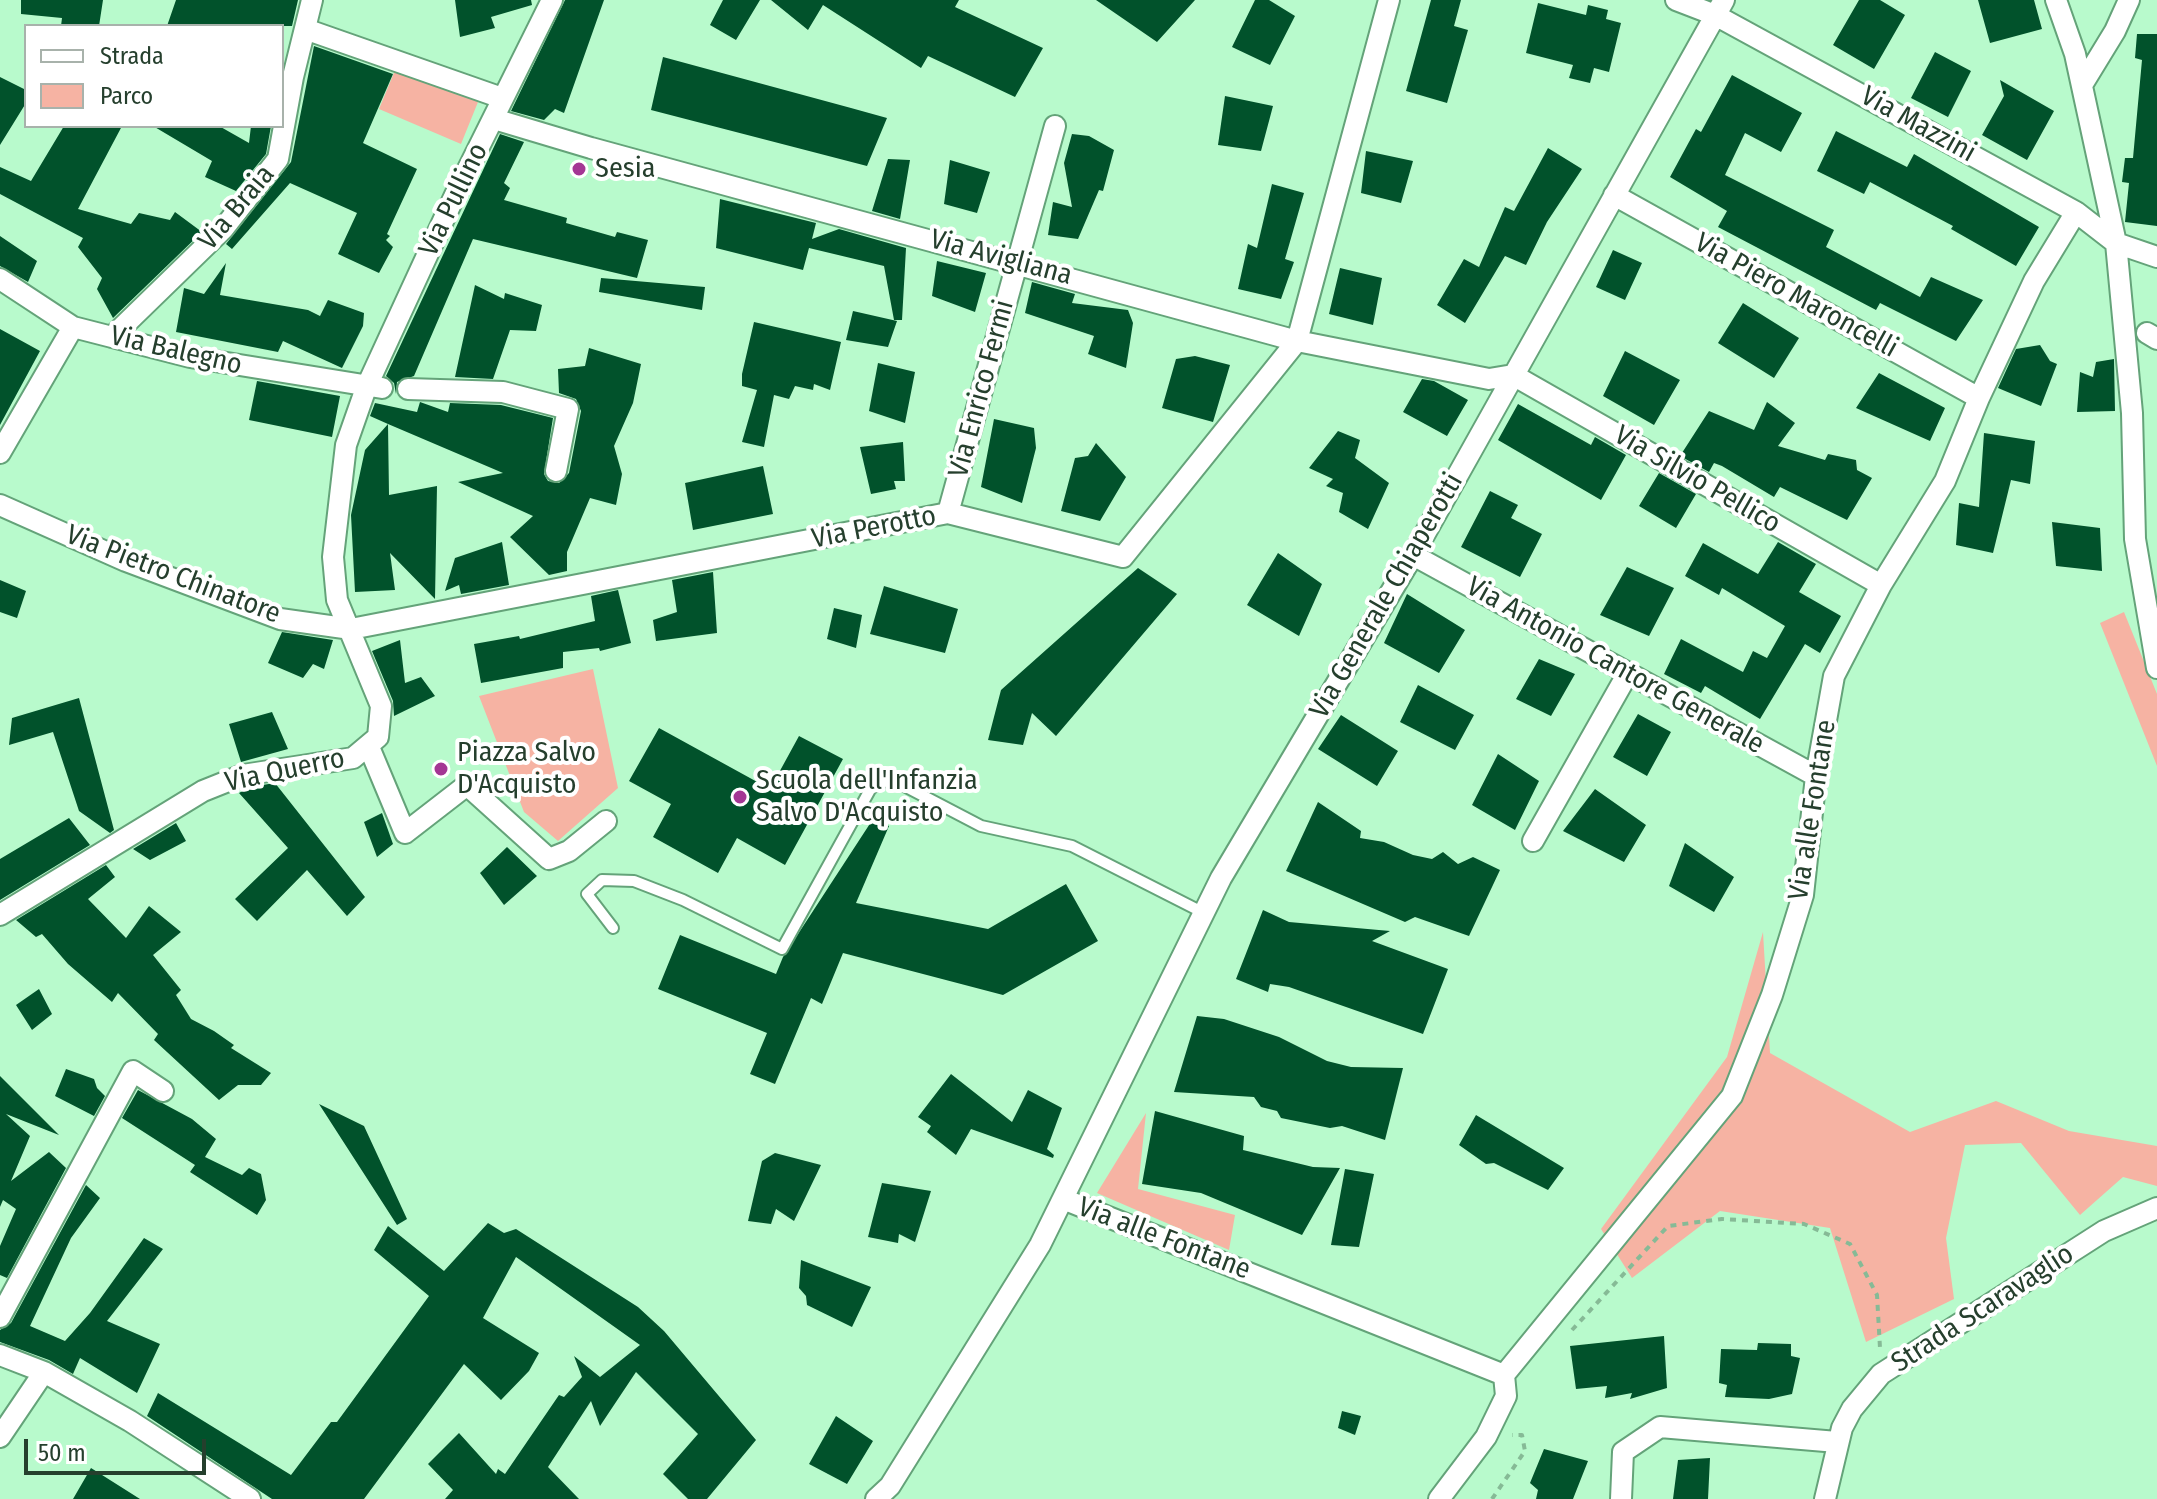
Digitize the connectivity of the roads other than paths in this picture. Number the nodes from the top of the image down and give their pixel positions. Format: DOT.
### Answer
graph roads {
  1 [pos="312,0"];
  2 [pos="552,0"];
  3 [pos="1389,0"];
  4 [pos="1676,0"];
  5 [pos="2056,0"];
  6 [pos="2129,0"];
  7 [pos="1720,8"];
  8 [pos="305,29"];
  9 [pos="2082,85"];
  10 [pos="502,98"];
  11 [pos="494,119"];
  12 [pos="1055,126"];
  13 [pos="1614,195"];
  14 [pos="2076,212"];
  15 [pos="2116,243"];
  16 [pos="2157,257"];
  17 [pos="1015,262"];
  18 [pos="0,279"];
  19 [pos="73,327"];
  20 [pos="112,337"];
  21 [pos="1297,341"];
  22 [pos="1513,375"];
  23 [pos="374,388"];
  24 [pos="408,389"];
  25 [pos="1979,398"];
  26 [pos="0,453"];
  27 [pos="556,471"];
  28 [pos="0,505"];
  29 [pos="948,513"];
  30 [pos="1413,555"];
  31 [pos="1881,585"];
  32 [pos="351,629"];
  33 [pos="2157,668"];
  34 [pos="1628,673"];
  35 [pos="369,747"];
  36 [pos="1816,776"];
  37 [pos="606,821"];
  38 [pos="1533,841"];
  39 [pos="1204,913"];
  40 [pos="0,915"];
  41 [pos="613,928"];
  42 [pos="163,1091"];
  43 [pos="1063,1199"];
  44 [pos="2157,1208"];
  45 [pos="0,1317"];
  46 [pos="0,1355"];
  47 [pos="44,1372"];
  48 [pos="1504,1375"];
  49 [pos="0,1437"];
  50 [pos="1837,1442"];
  51 [pos="250,1499"];
  52 [pos="876,1499"];
  53 [pos="1439,1499"];
  54 [pos="1621,1499"];
  55 [pos="1825,1499"];
  1 -- 8 [label="street, Via Braia"];
  2 -- 10 [label="street, Via Pullino"];
  3 -- 21 [label="street"];
  4 -- 7 [label="street, Via Mazzini"];
  5 -- 9 [label="street"];
  6 -- 9 [label="street"];
  7 -- 13 [label="street, Via Generale Chiaperotti"];
  7 -- 14 [label="street, Via Mazzini"];
  8 -- 10 [label="street"];
  8 -- 20 [label="street, Via Braia"];
  9 -- 15 [label="street"];
  10 -- 11 [label="street, Via Pullino"];
  11 -- 17 [label="street, Via Avigliana"];
  11 -- 23 [label="street, Via Pullino"];
  12 -- 17 [label="street, Via Enrico Fermi"];
  13 -- 22 [label="street, Via Generale Chiaperotti"];
  13 -- 25 [label="street, Via Piero Maroncelli"];
  14 -- 15 [label="street, Via Mazzini"];
  14 -- 25 [label="street, Via alle Fontane"];
  15 -- 16 [label="street, Via Mazzini"];
  15 -- 33 [label="street"];
  17 -- 21 [label="street, Via Avigliana"];
  17 -- 29 [label="street, Via Enrico Fermi"];
  18 -- 19 [label="street, Via Balegno"];
  19 -- 20 [label="street, Via Balegno"];
  19 -- 26 [label="street"];
  20 -- 23 [label="street, Via Balegno"];
  21 -- 22 [label="street, Via Avigliana"];
  21 -- 29 [label="street, Via Perotto"];
  22 -- 30 [label="street, Via Generale Chiaperotti"];
  22 -- 31 [label="street, Via Silvio Pellico"];
  23 -- 32 [label="street, Via Querro"];
  24 -- 27 [label="street"];
  25 -- 31 [label="street, Via alle Fontane"];
  28 -- 32 [label="street, Via Pietro Chinatore"];
  29 -- 32 [label="street, Via Perotto"];
  30 -- 34 [label="street, Via Antonio Cantore Generale"];
  30 -- 39 [label="street, Via Generale Chiaperotti"];
  31 -- 36 [label="street, Via alle Fontane"];
  32 -- 35 [label="street, Via Querro"];
  34 -- 36 [label="street, Via Antonio Cantore Generale"];
  34 -- 38 [label="street"];
  35 -- 37 [label="street"];
  35 -- 40 [label="street, Via Querro"];
  36 -- 48 [label="street, Via alle Fontane"];
  39 -- 41 [label="lane"];
  39 -- 43 [label="street, Via Generale Chiaperotti"];
  42 -- 45 [label="street"];
  43 -- 48 [label="street, Via alle Fontane"];
  43 -- 52 [label="street, Via alle Fontane"];
  44 -- 50 [label="street, Strada Scaravaglio"];
  46 -- 47 [label="street"];
  47 -- 49 [label="street"];
  47 -- 51 [label="street"];
  48 -- 53 [label="street, Via alle Fontane"];
  50 -- 54 [label="street"];
  50 -- 55 [label="street, Strada Scaravaglio"];
}
